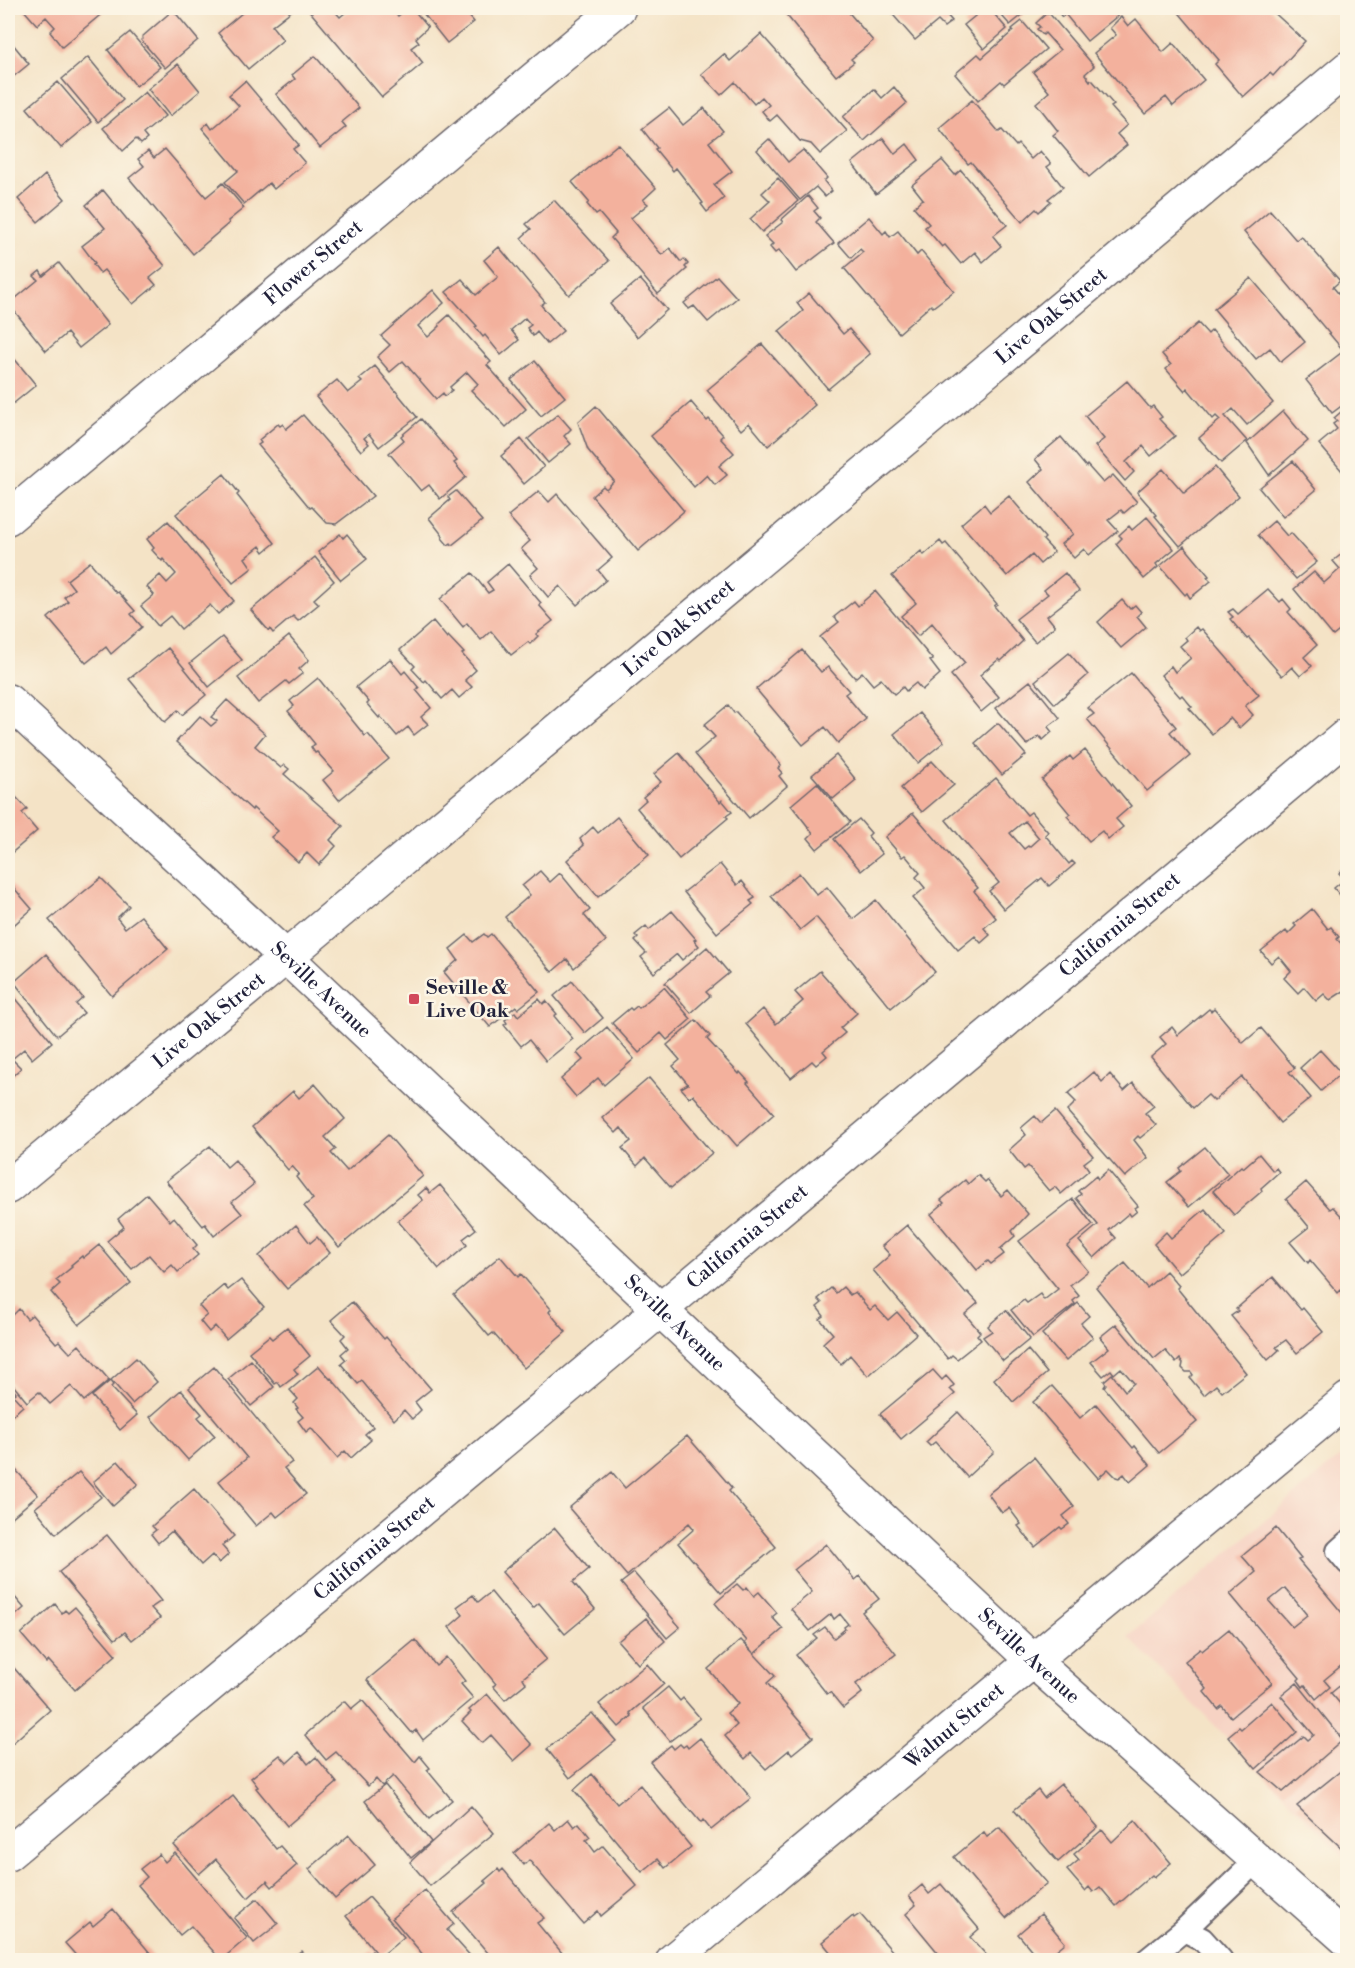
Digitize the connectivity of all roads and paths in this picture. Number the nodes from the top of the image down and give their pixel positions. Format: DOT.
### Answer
graph roads {
  1 [pos="619,8"];
  2 [pos="1347,68"];
  3 [pos="8,518"];
  4 [pos="8,701"];
  5 [pos="1347,734"];
  6 [pos="286,957"];
  7 [pos="8,1187"];
  8 [pos="660,1310"];
  9 [pos="1347,1399"];
  10 [pos="1347,1542"];
  11 [pos="1347,1563"];
  12 [pos="1033,1661"];
  13 [pos="8,1854"];
  14 [pos="1257,1860"];
  15 [pos="1184,1930"];
  16 [pos="1347,1941"];
  17 [pos="674,1960"];
  18 [pos="1147,1960"];
  19 [pos="1221,1960"];
  1 -- 3 [label="street, Flower Street"];
  2 -- 6 [label="street, Live Oak Street"];
  4 -- 6 [label="street, Seville Avenue"];
  5 -- 8 [label="street, California Street"];
  6 -- 7 [label="street, Live Oak Street"];
  6 -- 8 [label="street, Seville Avenue"];
  8 -- 12 [label="street, Seville Avenue"];
  8 -- 13 [label="street, California Street"];
  9 -- 12 [label="street, Walnut Street"];
  10 -- 11 [label="lane"];
  12 -- 14 [label="street, Seville Avenue"];
  12 -- 17 [label="street, Walnut Street"];
  14 -- 15 [label="lane"];
  14 -- 16 [label="street, Seville Avenue"];
  15 -- 18 [label="lane"];
  15 -- 19 [label="lane"];
}
